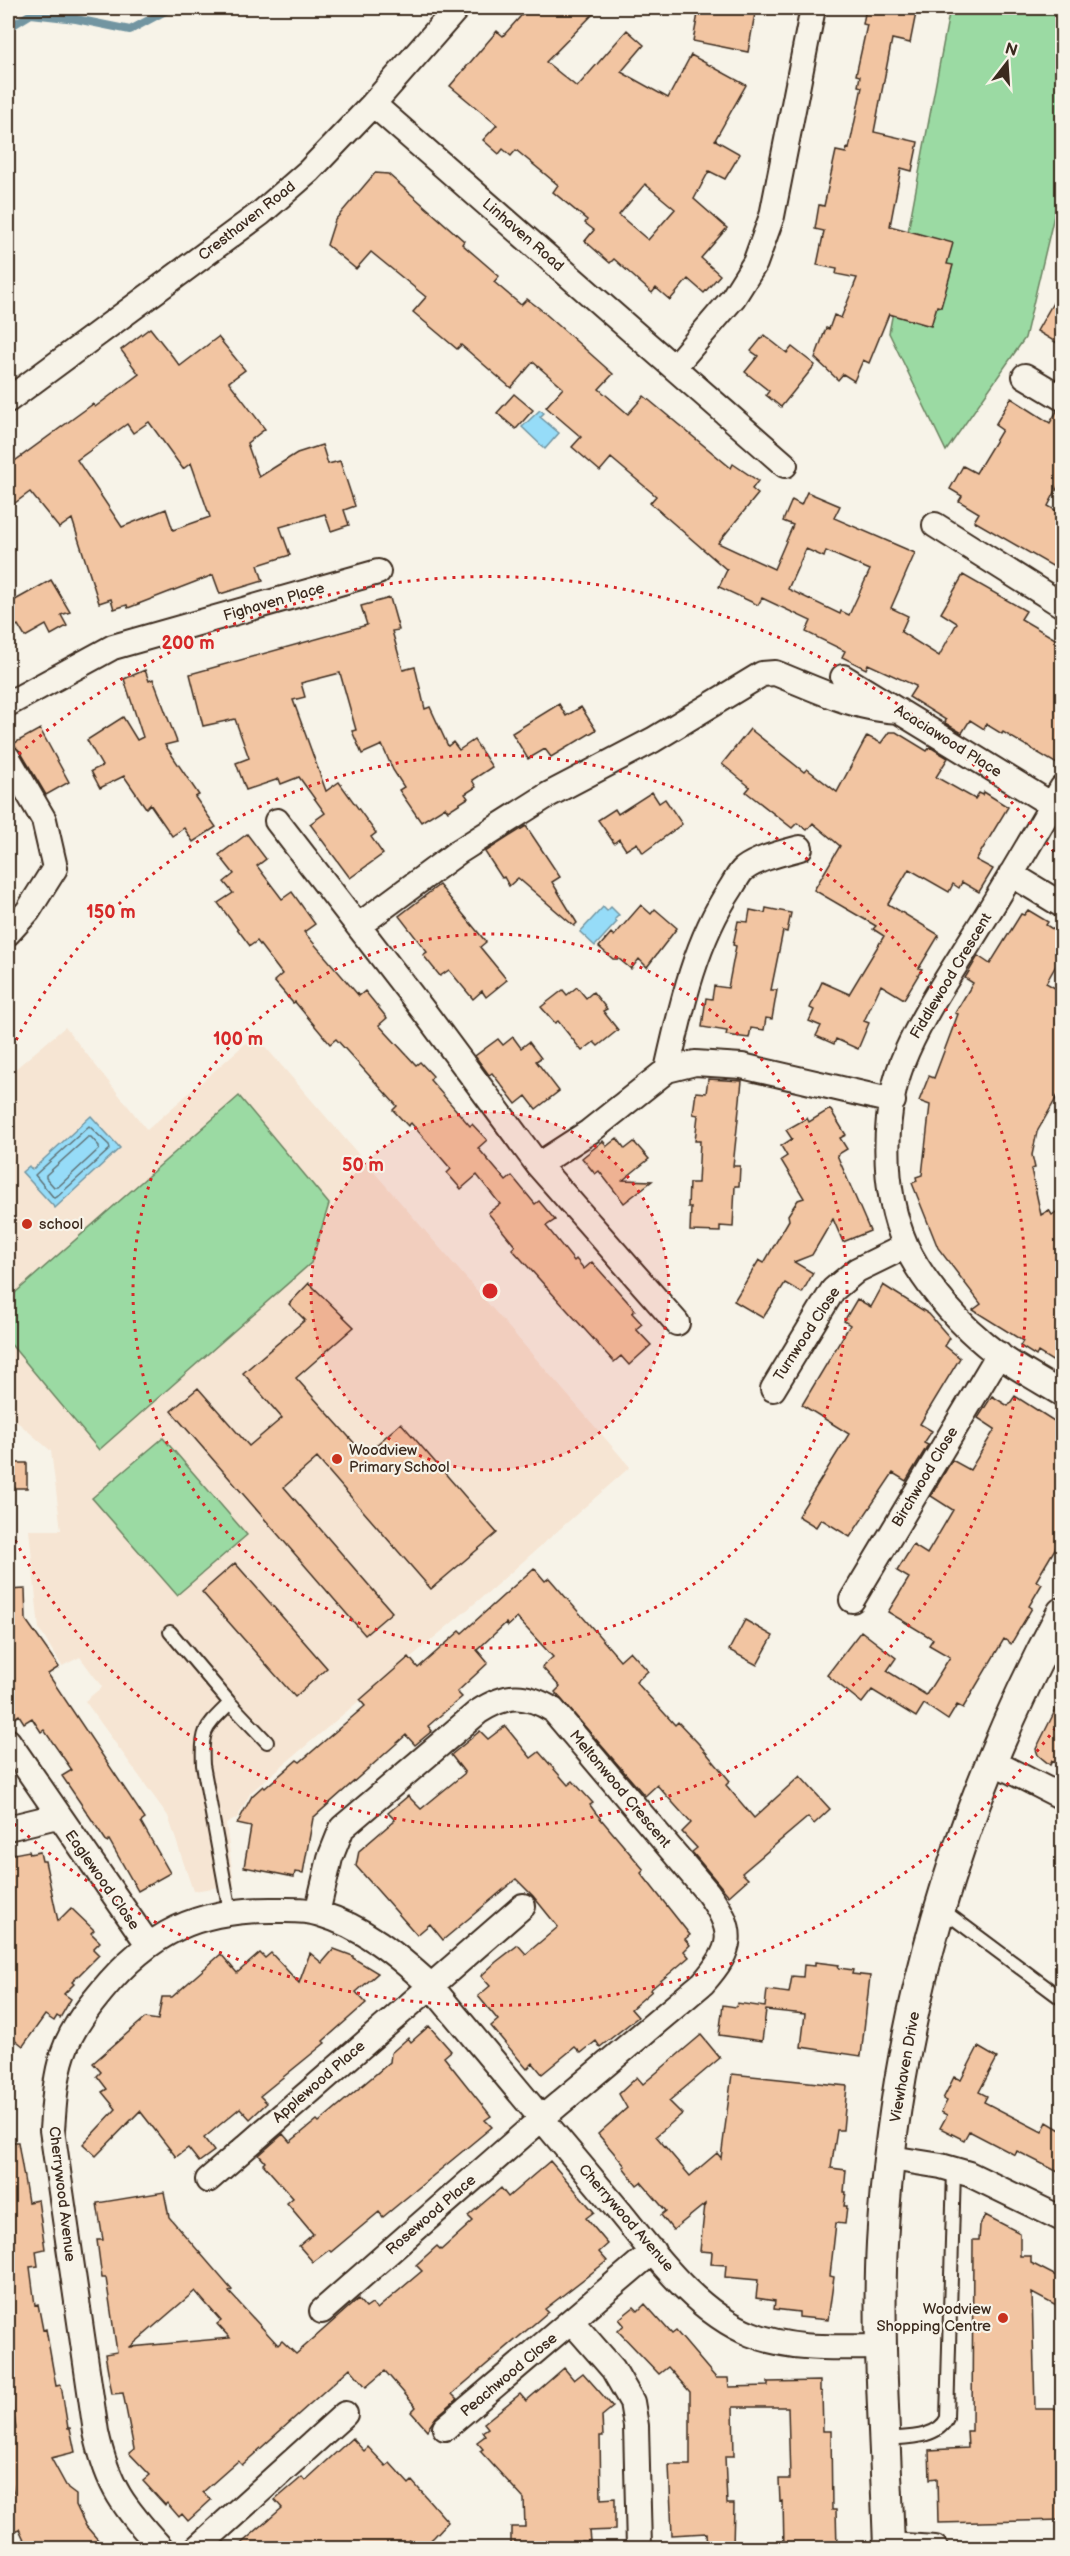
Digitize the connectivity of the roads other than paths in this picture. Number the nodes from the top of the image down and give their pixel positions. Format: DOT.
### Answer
graph roads {
  1 [pos="457,8"];
  2 [pos="813,8"];
  3 [pos="373,104"];
  4 [pos="674,367"];
  5 [pos="1025,376"];
  6 [pos="1062,398"];
  7 [pos="8,400"];
  8 [pos="785,465"];
  9 [pos="935,525"];
  10 [pos="378,572"];
  11 [pos="1062,605"];
  12 [pos="843,677"];
  13 [pos="8,704"];
  14 [pos="898,711"];
  15 [pos="8,758"];
  16 [pos="1057,797"];
  17 [pos="277,821"];
  18 [pos="800,848"];
  19 [pos="1011,874"];
  20 [pos="1062,905"];
  21 [pos="358,926"];
  22 [pos="8,933"];
  23 [pos="667,1071"];
  24 [pos="893,1101"];
  25 [pos="538,1165"];
  26 [pos="906,1246"];
  27 [pos="677,1323"];
  28 [pos="999,1354"];
  29 [pos="773,1389"];
  30 [pos="1062,1394"];
  31 [pos="852,1600"];
  32 [pos="1062,1613"];
  33 [pos="170,1632"];
  34 [pos="230,1703"];
  35 [pos="8,1742"];
  36 [pos="267,1742"];
  37 [pos="991,1761"];
  38 [pos="1062,1797"];
  39 [pos="57,1816"];
  40 [pos="8,1828"];
  41 [pos="524,1906"];
  42 [pos="939,1907"];
  43 [pos="230,1912"];
  44 [pos="317,1913"];
  45 [pos="148,1944"];
  46 [pos="430,1985"];
  47 [pos="1062,1999"];
  48 [pos="541,2119"];
  49 [pos="891,2158"];
  50 [pos="954,2169"];
  51 [pos="208,2180"];
  52 [pos="1062,2218"];
  53 [pos="653,2251"];
  54 [pos="322,2311"];
  55 [pos="572,2322"];
  56 [pos="882,2347"];
  57 [pos="345,2414"];
  58 [pos="446,2428"];
  59 [pos="885,2439"];
  60 [pos="889,2547"];
  61 [pos="161,2548"];
  62 [pos="197,2548"];
  63 [pos="639,2548"];
  64 [pos="935,2548"];
  1 -- 3 [label="street, Cresthaven Road"];
  2 -- 4 [label="street"];
  3 -- 4 [label="street, Linhaven Road"];
  3 -- 7 [label="street, Cresthaven Road"];
  4 -- 8 [label="street, Linhaven Road"];
  5 -- 6 [label="street"];
  9 -- 11 [label="street"];
  10 -- 13 [label="street, Fighaven Place"];
  12 -- 14 [label="street, Acaciawood Place"];
  14 -- 16 [label="street, Acaciawood Place"];
  14 -- 21 [label="street"];
  15 -- 22 [label="street"];
  16 -- 19 [label="street, Fiddlewood Crescent"];
  17 -- 21 [label="street"];
  18 -- 23 [label="street"];
  19 -- 20 [label="street"];
  19 -- 24 [label="street, Fiddlewood Crescent"];
  21 -- 25 [label="street"];
  23 -- 24 [label="street"];
  23 -- 25 [label="street"];
  24 -- 26 [label="street, Fiddlewood Crescent"];
  25 -- 27 [label="street"];
  26 -- 28 [label="street, Fiddlewood Crescent"];
  26 -- 29 [label="street, Turnwood Close"];
  28 -- 30 [label="street, Fiddlewood Crescent"];
  28 -- 31 [label="street, Birchwood Close"];
  32 -- 37 [label="street, Viewhaven Drive"];
  33 -- 34 [label="lane"];
  34 -- 36 [label="lane"];
  34 -- 43 [label="lane"];
  35 -- 39 [label="street, Eaglewood Close"];
  37 -- 38 [label="street"];
  37 -- 42 [label="street, Viewhaven Drive"];
  39 -- 40 [label="street, Eaglewood Close"];
  39 -- 45 [label="street, Eaglewood Close"];
  41 -- 46 [label="street"];
  42 -- 47 [label="lane"];
  42 -- 49 [label="street, Viewhaven Drive"];
  43 -- 44 [label="street, Cherrywood Avenue"];
  43 -- 45 [label="street, Cherrywood Avenue"];
  44 -- 46 [label="street, Cherrywood Avenue"];
  44 -- 48 [label="street, Meltonwood Crescent"];
  45 -- 61 [label="street, Cherrywood Avenue"];
  46 -- 48 [label="street, Cherrywood Avenue"];
  46 -- 51 [label="street, Applewood Place"];
  48 -- 53 [label="street, Cherrywood Avenue"];
  48 -- 54 [label="street, Rosewood Place"];
  49 -- 50 [label="street"];
  49 -- 56 [label="street, Viewhaven Drive"];
  50 -- 52 [label="street"];
  50 -- 59 [label="lane"];
  53 -- 55 [label="street, Peachwood Close"];
  53 -- 56 [label="street, Cherrywood Avenue"];
  55 -- 58 [label="street, Peachwood Close"];
  55 -- 63 [label="street, Peachwood Close"];
  56 -- 59 [label="street, Viewhaven Drive"];
  57 -- 62 [label="street"];
  59 -- 60 [label="street, Viewhaven Drive"];
  60 -- 64 [label="street"];
}
